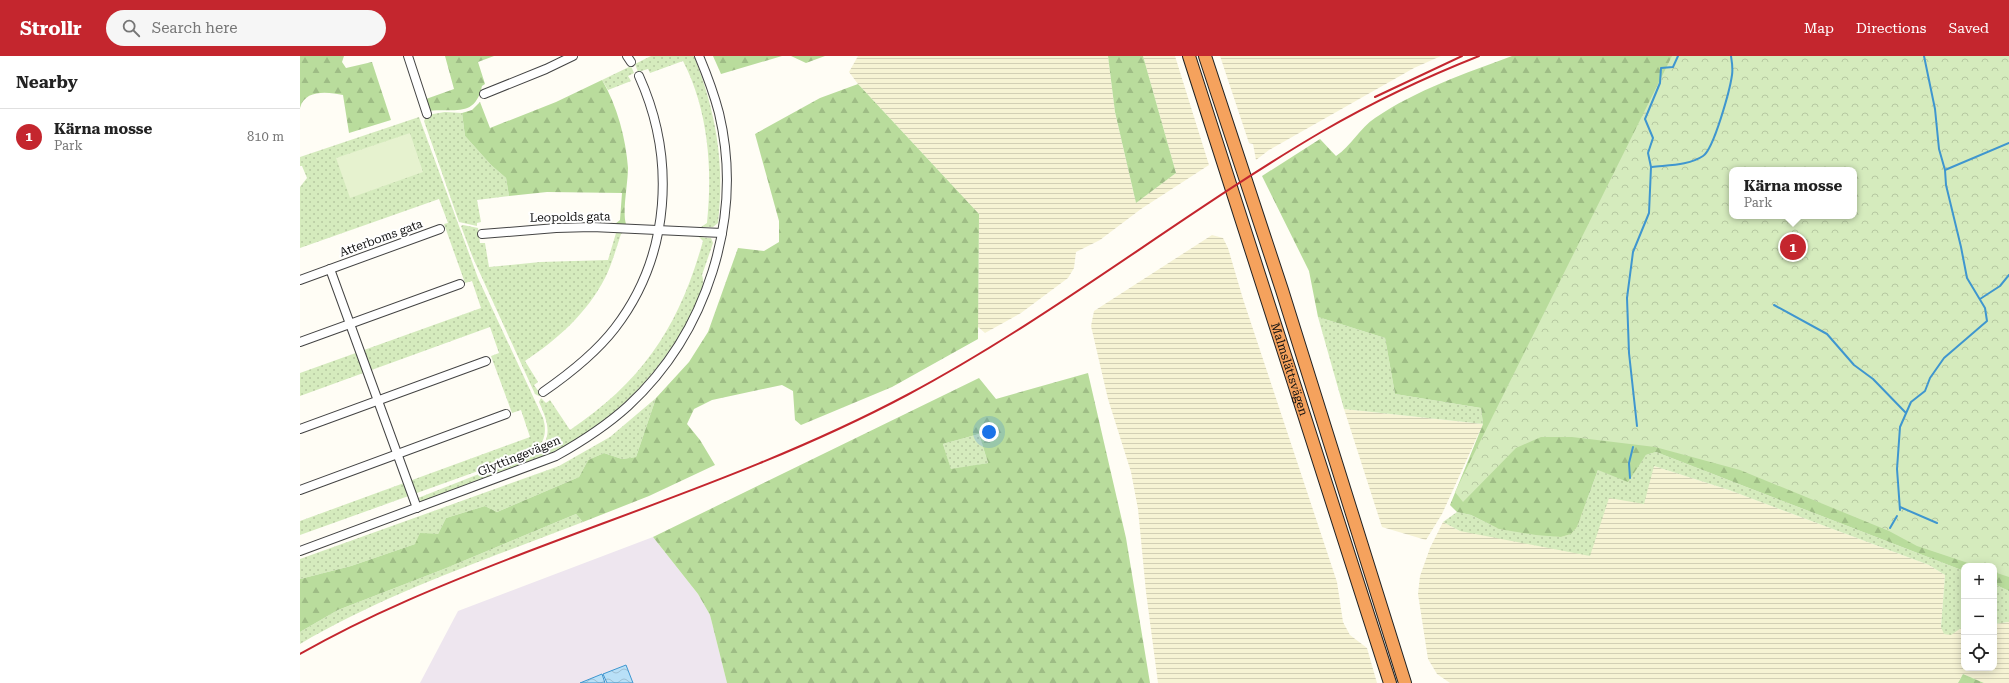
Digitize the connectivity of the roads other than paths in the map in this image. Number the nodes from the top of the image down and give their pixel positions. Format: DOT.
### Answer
graph roads {
  1 [pos="408,56"];
  2 [pos="573,56"];
  3 [pos="699,56"];
  4 [pos="1189,56"];
  5 [pos="1206,56"];
  6 [pos="639,76"];
  7 [pos="484,94"];
  8 [pos="427,114"];
  9 [pos="440,229"];
  10 [pos="658,230"];
  11 [pos="722,233"];
  12 [pos="482,234"];
  13 [pos="330,269"];
  14 [pos="300,280"];
  15 [pos="460,284"];
  16 [pos="350,324"];
  17 [pos="300,342"];
  18 [pos="486,361"];
  19 [pos="543,392"];
  20 [pos="377,400"];
  21 [pos="506,414"];
  22 [pos="300,429"];
  23 [pos="398,455"];
  24 [pos="300,490"];
  25 [pos="417,508"];
  26 [pos="300,551"];
  27 [pos="1390,683"];
  28 [pos="1405,683"];
  1 -- 8 [label="street"];
  2 -- 7 [label="street"];
  3 -- 11 [label="street, Glyttingevägen"];
  4 -- 27 [label="highway, Malmslättsvägen"];
  5 -- 28 [label="highway, Malmslättsvägen"];
  6 -- 10 [label="street"];
  9 -- 13 [label="street, Atterboms gata"];
  10 -- 11 [label="street, Leopolds gata"];
  10 -- 12 [label="street, Leopolds gata"];
  10 -- 19 [label="street"];
  11 -- 25 [label="street, Glyttingevägen"];
  13 -- 14 [label="street, Atterboms gata"];
  13 -- 16 [label="street, Atterboms gata"];
  15 -- 16 [label="street"];
  16 -- 17 [label="street"];
  16 -- 20 [label="street, Atterboms gata"];
  18 -- 20 [label="street"];
  20 -- 22 [label="street"];
  20 -- 23 [label="street, Atterboms gata"];
  21 -- 23 [label="street"];
  23 -- 24 [label="street"];
  23 -- 25 [label="street, Atterboms gata"];
  25 -- 26 [label="street, Glyttingevägen"];
}
